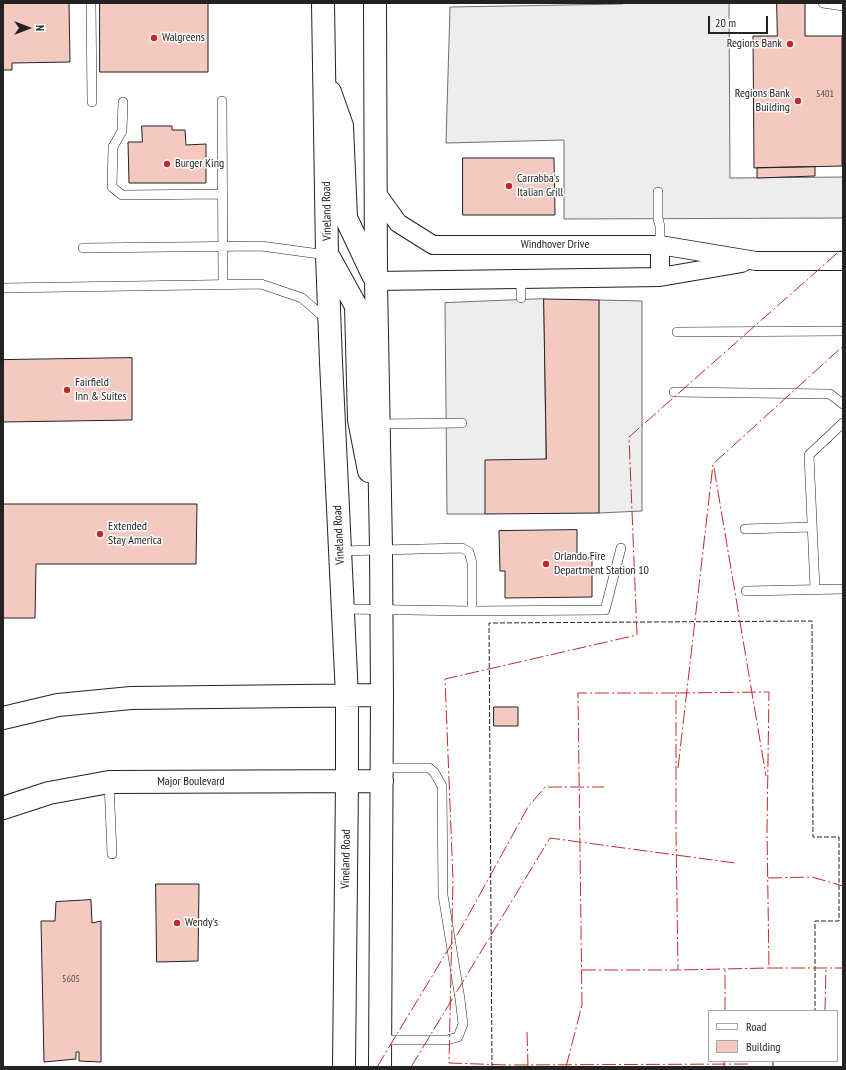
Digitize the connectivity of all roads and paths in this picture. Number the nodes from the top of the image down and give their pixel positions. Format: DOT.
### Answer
graph roads {
  1 [pos="92,3"];
  2 [pos="323,3"];
  3 [pos="375,3"];
  4 [pos="823,3"];
  5 [pos="843,6"];
  6 [pos="324,78"];
  7 [pos="222,101"];
  8 [pos="92,102"];
  9 [pos="122,102"];
  10 [pos="375,191"];
  11 [pos="658,192"];
  12 [pos="222,194"];
  13 [pos="660,245"];
  14 [pos="224,247"];
  15 [pos="83,248"];
  16 [pos="328,255"];
  17 [pos="756,261"];
  18 [pos="843,261"];
  19 [pos="660,277"];
  20 [pos="521,279"];
  21 [pos="376,281"];
  22 [pos="224,284"];
  23 [pos="3,288"];
  24 [pos="521,298"];
  25 [pos="330,323"];
  26 [pos="843,331"];
  27 [pos="677,332"];
  28 [pos="674,392"];
  29 [pos="843,404"];
  30 [pos="462,423"];
  31 [pos="843,423"];
  32 [pos="378,424"];
  33 [pos="812,527"];
  34 [pos="746,529"];
  35 [pos="381,541"];
  36 [pos="621,548"];
  37 [pos="340,551"];
  38 [pos="843,588"];
  39 [pos="815,589"];
  40 [pos="746,591"];
  41 [pos="343,609"];
  42 [pos="382,610"];
  43 [pos="472,611"];
  44 [pos="382,695"];
  45 [pos="347,696"];
  46 [pos="3,718"];
  47 [pos="382,774"];
  48 [pos="109,782"];
  49 [pos="348,782"];
  50 [pos="3,808"];
  51 [pos="112,854"];
  52 [pos="380,1040"];
  53 [pos="344,1067"];
  54 [pos="380,1067"];
  1 -- 8 [label="lane"];
  2 -- 6 [label="street, Vineland Road"];
  3 -- 10 [label="street"];
  4 -- 5 [label="lane"];
  6 -- 16 [label="street, Vineland Road"];
  6 -- 21 [label="street"];
  7 -- 12 [label="lane"];
  9 -- 12 [label="lane"];
  10 -- 13 [label="street, Windhover Drive"];
  10 -- 21 [label="street"];
  11 -- 13 [label="lane"];
  12 -- 14 [label="lane"];
  13 -- 17 [label="street, Windhover Drive"];
  13 -- 19 [label="street"];
  14 -- 15 [label="lane"];
  14 -- 16 [label="lane"];
  14 -- 22 [label="lane"];
  16 -- 25 [label="street, Vineland Road"];
  16 -- 35 [label="street"];
  17 -- 18 [label="street, Windhover Drive"];
  17 -- 19 [label="street, Windhover Drive"];
  19 -- 20 [label="street, Windhover Drive"];
  20 -- 21 [label="street, Windhover Drive"];
  20 -- 24 [label="lane"];
  21 -- 32 [label="street"];
  22 -- 23 [label="lane"];
  22 -- 25 [label="lane"];
  25 -- 37 [label="street, Vineland Road"];
  26 -- 27 [label="lane"];
  28 -- 29 [label="lane"];
  30 -- 32 [label="lane"];
  31 -- 33 [label="lane"];
  32 -- 35 [label="street"];
  33 -- 34 [label="lane"];
  33 -- 39 [label="lane"];
  35 -- 37 [label="lane"];
  35 -- 42 [label="street"];
  35 -- 43 [label="lane"];
  36 -- 43 [label="lane"];
  37 -- 41 [label="street, Vineland Road"];
  38 -- 39 [label="lane"];
  39 -- 40 [label="lane"];
  41 -- 42 [label="lane"];
  41 -- 45 [label="street, Vineland Road"];
  42 -- 43 [label="lane"];
  42 -- 44 [label="street"];
  44 -- 45 [label="street"];
  44 -- 47 [label="street"];
  45 -- 46 [label="street"];
  45 -- 49 [label="street, Vineland Road"];
  47 -- 49 [label="street, Major Boulevard"];
  47 -- 52 [label="street"];
  47 -- 52 [label="lane"];
  48 -- 49 [label="street, Major Boulevard"];
  48 -- 50 [label="street, Major Boulevard"];
  48 -- 51 [label="lane"];
  49 -- 53 [label="street, Vineland Road"];
  52 -- 54 [label="street"];
}
